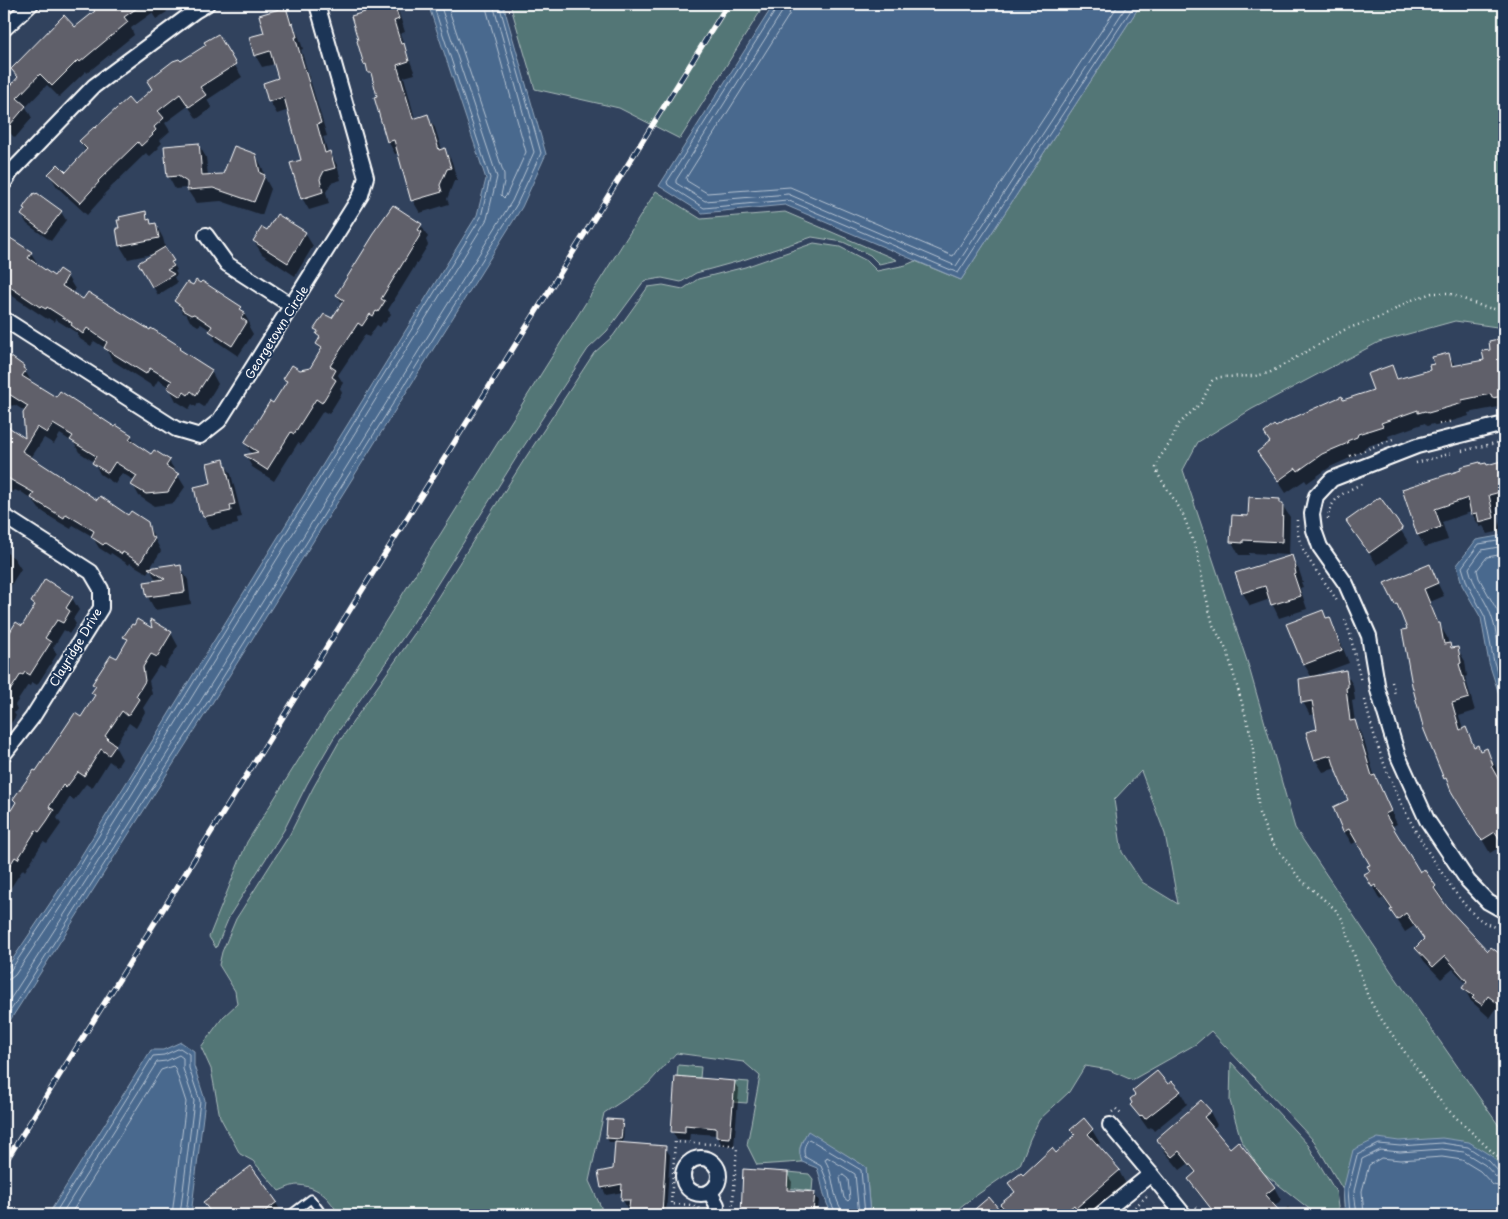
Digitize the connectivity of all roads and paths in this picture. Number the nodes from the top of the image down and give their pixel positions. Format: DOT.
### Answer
graph roads {
  1 [pos="31,4"];
  2 [pos="207,4"];
  3 [pos="318,4"];
  4 [pos="4,29"];
  5 [pos="4,183"];
  6 [pos="206,235"];
  7 [pos="292,306"];
  8 [pos="1504,311"];
  9 [pos="4,319"];
  10 [pos="1457,420"];
  11 [pos="1504,424"];
  12 [pos="1431,427"];
  13 [pos="1399,436"];
  14 [pos="1504,441"];
  15 [pos="1346,458"];
  16 [pos="1416,463"];
  17 [pos="1366,483"];
  18 [pos="4,516"];
  19 [pos="1298,517"];
  20 [pos="1328,521"];
  21 [pos="1340,607"];
  22 [pos="1343,615"];
  23 [pos="1392,679"];
  24 [pos="1361,683"];
  25 [pos="1363,691"];
  26 [pos="1396,696"];
  27 [pos="4,754"];
  28 [pos="1504,911"];
  29 [pos="1504,931"];
  30 [pos="1110,1125"];
  31 [pos="1504,1163"];
  32 [pos="1151,1174"];
  33 [pos="710,1192"];
  34 [pos="290,1215"];
  35 [pos="323,1215"];
  36 [pos="702,1215"];
  37 [pos="716,1215"];
  38 [pos="732,1215"];
  39 [pos="1100,1215"];
  40 [pos="1184,1215"];
  1 -- 4 [label="street"];
  2 -- 5 [label="street"];
  3 -- 7 [label="street, Georgetown Circle"];
  6 -- 7 [label="street"];
  7 -- 9 [label="street, Georgetown Circle"];
  8 -- 31 [label="path"];
  10 -- 12 [label="path"];
  11 -- 28 [label="street"];
  13 -- 15 [label="path"];
  14 -- 16 [label="path"];
  17 -- 20 [label="path"];
  18 -- 27 [label="street, Clayridge Drive"];
  19 -- 21 [label="path"];
  22 -- 24 [label="path"];
  23 -- 26 [label="path"];
  25 -- 29 [label="path"];
  30 -- 32 [label="street"];
  32 -- 39 [label="street"];
  32 -- 40 [label="street"];
  33 -- 37 [label="street"];
  34 -- 35 [label="lane"];
  36 -- 38 [label="path"];
}
